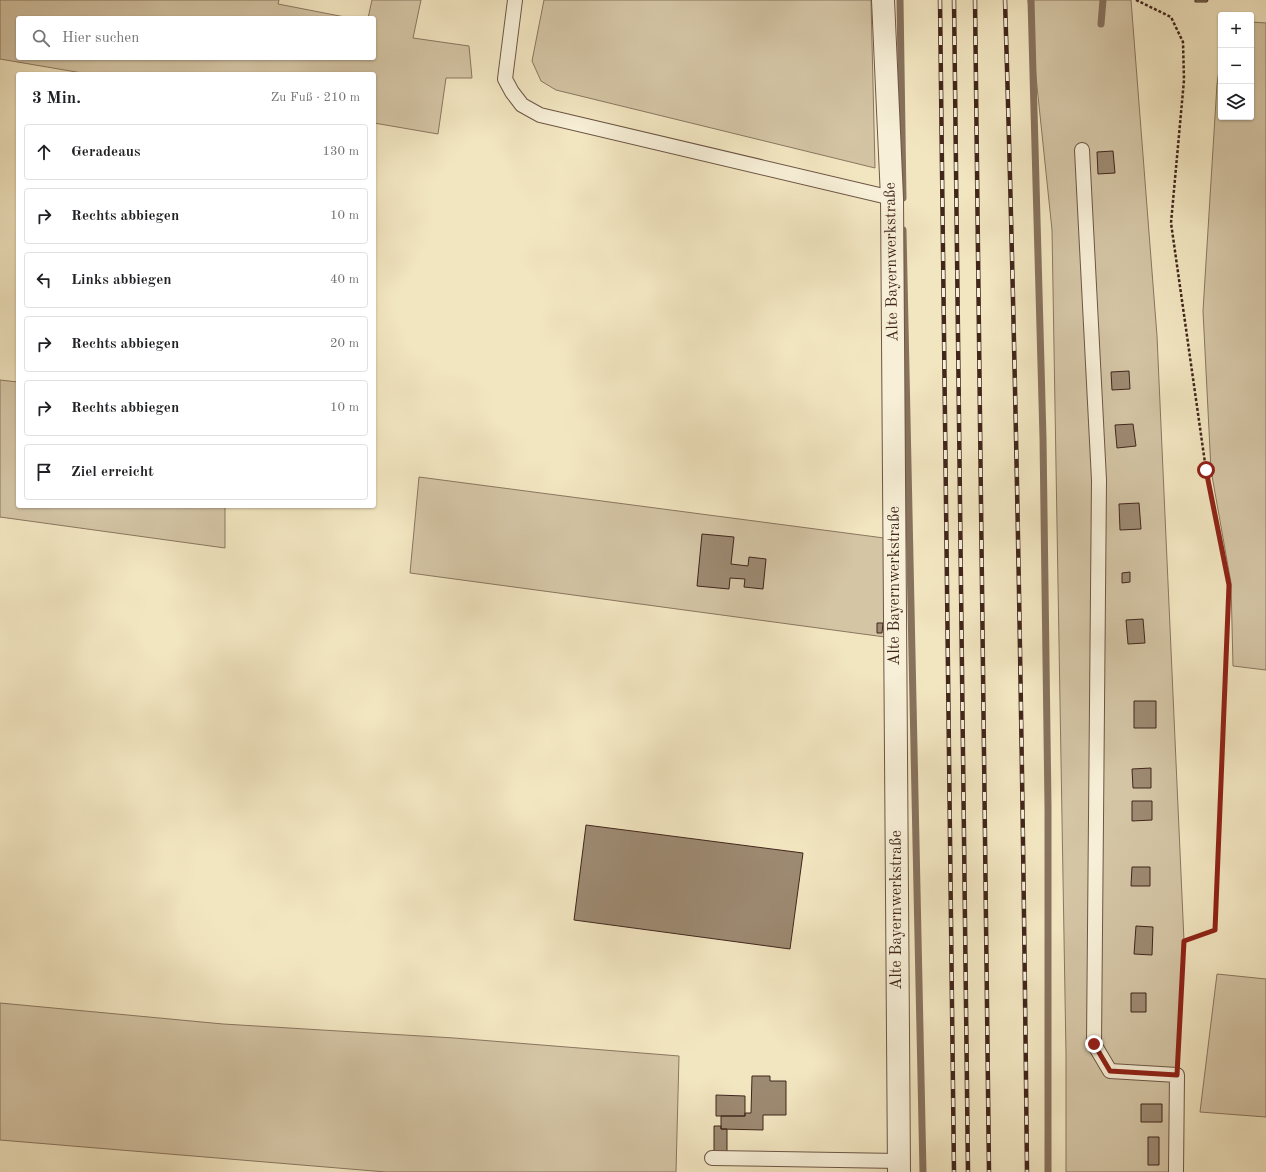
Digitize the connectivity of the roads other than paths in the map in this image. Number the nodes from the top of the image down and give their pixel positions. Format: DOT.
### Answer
graph roads {
  1 [pos="516,0"];
  2 [pos="883,0"];
  3 [pos="1082,150"];
  4 [pos="892,198"];
  5 [pos="712,1158"];
  6 [pos="899,1167"];
  7 [pos="1176,1172"];
  1 -- 4 [label="lane"];
  2 -- 4 [label="street, Alte Bayernwerkstraße"];
  3 -- 7 [label="lane"];
  4 -- 6 [label="street, Alte Bayernwerkstraße"];
  5 -- 6 [label="lane"];
}
